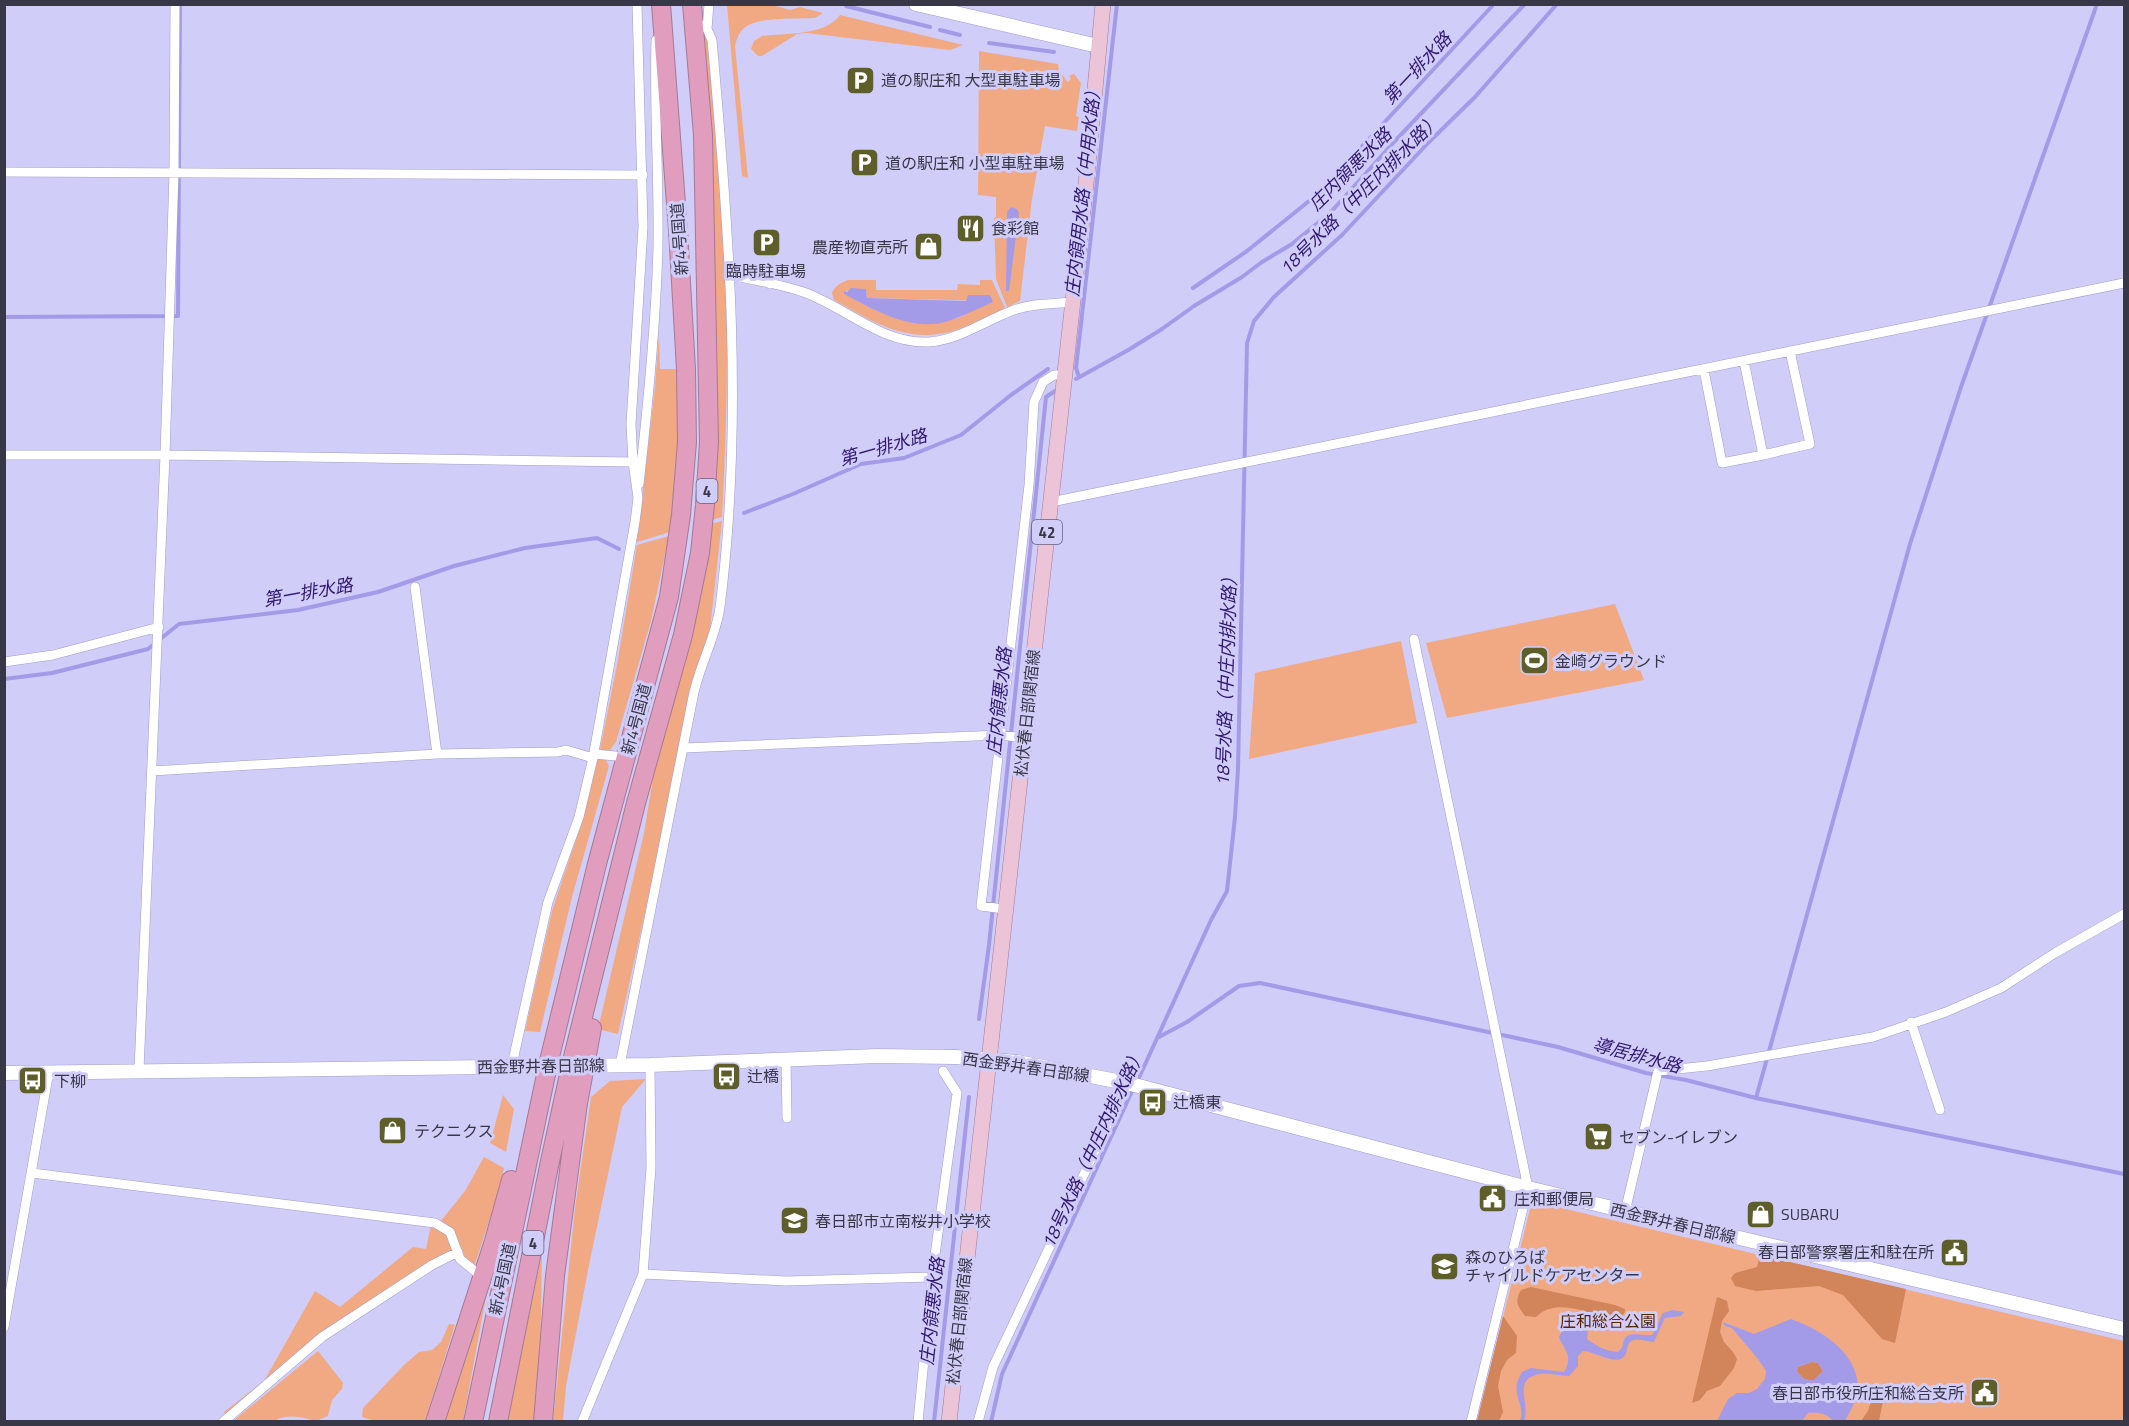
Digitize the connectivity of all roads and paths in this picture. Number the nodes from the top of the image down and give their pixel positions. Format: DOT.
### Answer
graph roads {
  1 [pos="175,4"];
  2 [pos="638,4"];
  3 [pos="660,4"];
  4 [pos="709,4"];
  5 [pos="916,4"];
  6 [pos="1103,4"];
  7 [pos="697,18"];
  8 [pos="1098,46"];
  9 [pos="4,172"];
  10 [pos="174,173"];
  11 [pos="643,175"];
  12 [pos="771,271"];
  13 [pos="730,275"];
  14 [pos="2124,283"];
  15 [pos="770,284"];
  16 [pos="1073,302"];
  17 [pos="1790,351"];
  18 [pos="1744,361"];
  19 [pos="1704,369"];
  20 [pos="1065,375"];
  21 [pos="4,455"];
  22 [pos="165,455"];
  23 [pos="1762,455"];
  24 [pos="633,462"];
  25 [pos="638,498"];
  26 [pos="1051,502"];
  27 [pos="415,586"];
  28 [pos="159,627"];
  29 [pos="1414,639"];
  30 [pos="4,662"];
  31 [pos="1003,735"];
  32 [pos="1021,737"];
  33 [pos="684,748"];
  34 [pos="437,754"];
  35 [pos="593,756"];
  36 [pos="626,757"];
  37 [pos="152,771"];
  38 [pos="1001,909"];
  39 [pos="2124,914"];
  40 [pos="1911,1022"];
  41 [pos="988,1059"];
  42 [pos="786,1060"];
  43 [pos="512,1065"];
  44 [pos="548,1065"];
  45 [pos="578,1065"];
  46 [pos="620,1065"];
  47 [pos="650,1065"];
  48 [pos="139,1070"];
  49 [pos="49,1071"];
  50 [pos="943,1071"];
  51 [pos="4,1073"];
  52 [pos="1127,1083"];
  53 [pos="1940,1110"];
  54 [pos="787,1118"];
  55 [pos="32,1173"];
  56 [pos="1528,1188"];
  57 [pos="1625,1212"];
  58 [pos="458,1252"];
  59 [pos="643,1274"];
  60 [pos="482,1277"];
  61 [pos="932,1277"];
  62 [pos="4,1327"];
  63 [pos="2124,1329"];
  64 [pos="223,1422"];
  65 [pos="435,1422"];
  66 [pos="472,1422"];
  67 [pos="498,1422"];
  68 [pos="543,1422"];
  69 [pos="582,1422"];
  70 [pos="918,1422"];
  71 [pos="949,1422"];
  72 [pos="978,1422"];
  73 [pos="1471,1422"];
  1 -- 10 [label="street"];
  2 -- 11 [label="street"];
  3 -- 25 [label="street"];
  3 -- 36 [label="highway, 新4号国道 / 4"];
  4 -- 7 [label="street"];
  5 -- 8 [label="main road"];
  6 -- 8 [label="main road, 松伏春日部関宿線 / 42"];
  7 -- 13 [label="street"];
  7 -- 45 [label="highway, 新4号国道 / 4"];
  8 -- 16 [label="main road, 松伏春日部関宿線 / 42"];
  9 -- 10 [label="street"];
  10 -- 11 [label="street"];
  10 -- 22 [label="street"];
  11 -- 24 [label="street"];
  12 -- 15 [label="street"];
  13 -- 15 [label="street"];
  13 -- 33 [label="street"];
  14 -- 17 [label="street"];
  15 -- 16 [label="street"];
  16 -- 20 [label="main road, 松伏春日部関宿線 / 42"];
  17 -- 18 [label="street"];
  17 -- 23 [label="street"];
  18 -- 19 [label="street"];
  18 -- 23 [label="street"];
  19 -- 23 [label="street"];
  19 -- 26 [label="street"];
  20 -- 26 [label="main road, 松伏春日部関宿線 / 42"];
  20 -- 31 [label="street"];
  21 -- 22 [label="street"];
  22 -- 24 [label="street"];
  22 -- 28 [label="street"];
  24 -- 25 [label="street"];
  25 -- 35 [label="street"];
  26 -- 32 [label="main road, 松伏春日部関宿線 / 42"];
  27 -- 34 [label="street"];
  28 -- 30 [label="street"];
  28 -- 37 [label="street"];
  29 -- 56 [label="street"];
  31 -- 32 [label="street"];
  31 -- 33 [label="street"];
  31 -- 38 [label="street"];
  32 -- 38 [label="main road, 松伏春日部関宿線 / 42"];
  33 -- 46 [label="street"];
  34 -- 35 [label="street"];
  34 -- 37 [label="street"];
  35 -- 36 [label="street"];
  35 -- 43 [label="street"];
  36 -- 44 [label="highway, 新4号国道 / 4"];
  37 -- 48 [label="street"];
  38 -- 41 [label="main road, 松伏春日部関宿線 / 42"];
  39 -- 40 [label="street"];
  40 -- 53 [label="street"];
  40 -- 57 [label="street"];
  41 -- 42 [label="main road, 西金野井春日部線"];
  41 -- 52 [label="main road, 西金野井春日部線"];
  41 -- 71 [label="main road, 松伏春日部関宿線 / 42"];
  42 -- 47 [label="main road, 西金野井春日部線"];
  42 -- 54 [label="street"];
  43 -- 44 [label="main road, 西金野井春日部線"];
  43 -- 48 [label="main road, 西金野井春日部線"];
  44 -- 45 [label="main road, 西金野井春日部線"];
  44 -- 60 [label="highway, 4"];
  44 -- 66 [label="highway, 新4号国道 / 4"];
  45 -- 46 [label="main road, 西金野井春日部線"];
  45 -- 67 [label="highway, 新4号国道 / 4"];
  45 -- 68 [label="highway"];
  46 -- 47 [label="main road, 西金野井春日部線"];
  47 -- 59 [label="street"];
  48 -- 49 [label="main road, 西金野井春日部線"];
  49 -- 51 [label="main road, 西金野井春日部線"];
  49 -- 55 [label="street"];
  50 -- 61 [label="street"];
  52 -- 56 [label="main road, 西金野井春日部線"];
  52 -- 72 [label="street"];
  55 -- 58 [label="street"];
  55 -- 62 [label="street"];
  56 -- 57 [label="main road, 西金野井春日部線"];
  56 -- 73 [label="street"];
  57 -- 63 [label="main road, 西金野井春日部線"];
  58 -- 60 [label="street"];
  58 -- 64 [label="street"];
  59 -- 61 [label="street"];
  59 -- 69 [label="street"];
  60 -- 65 [label="highway, 4"];
  61 -- 70 [label="street"];
}
